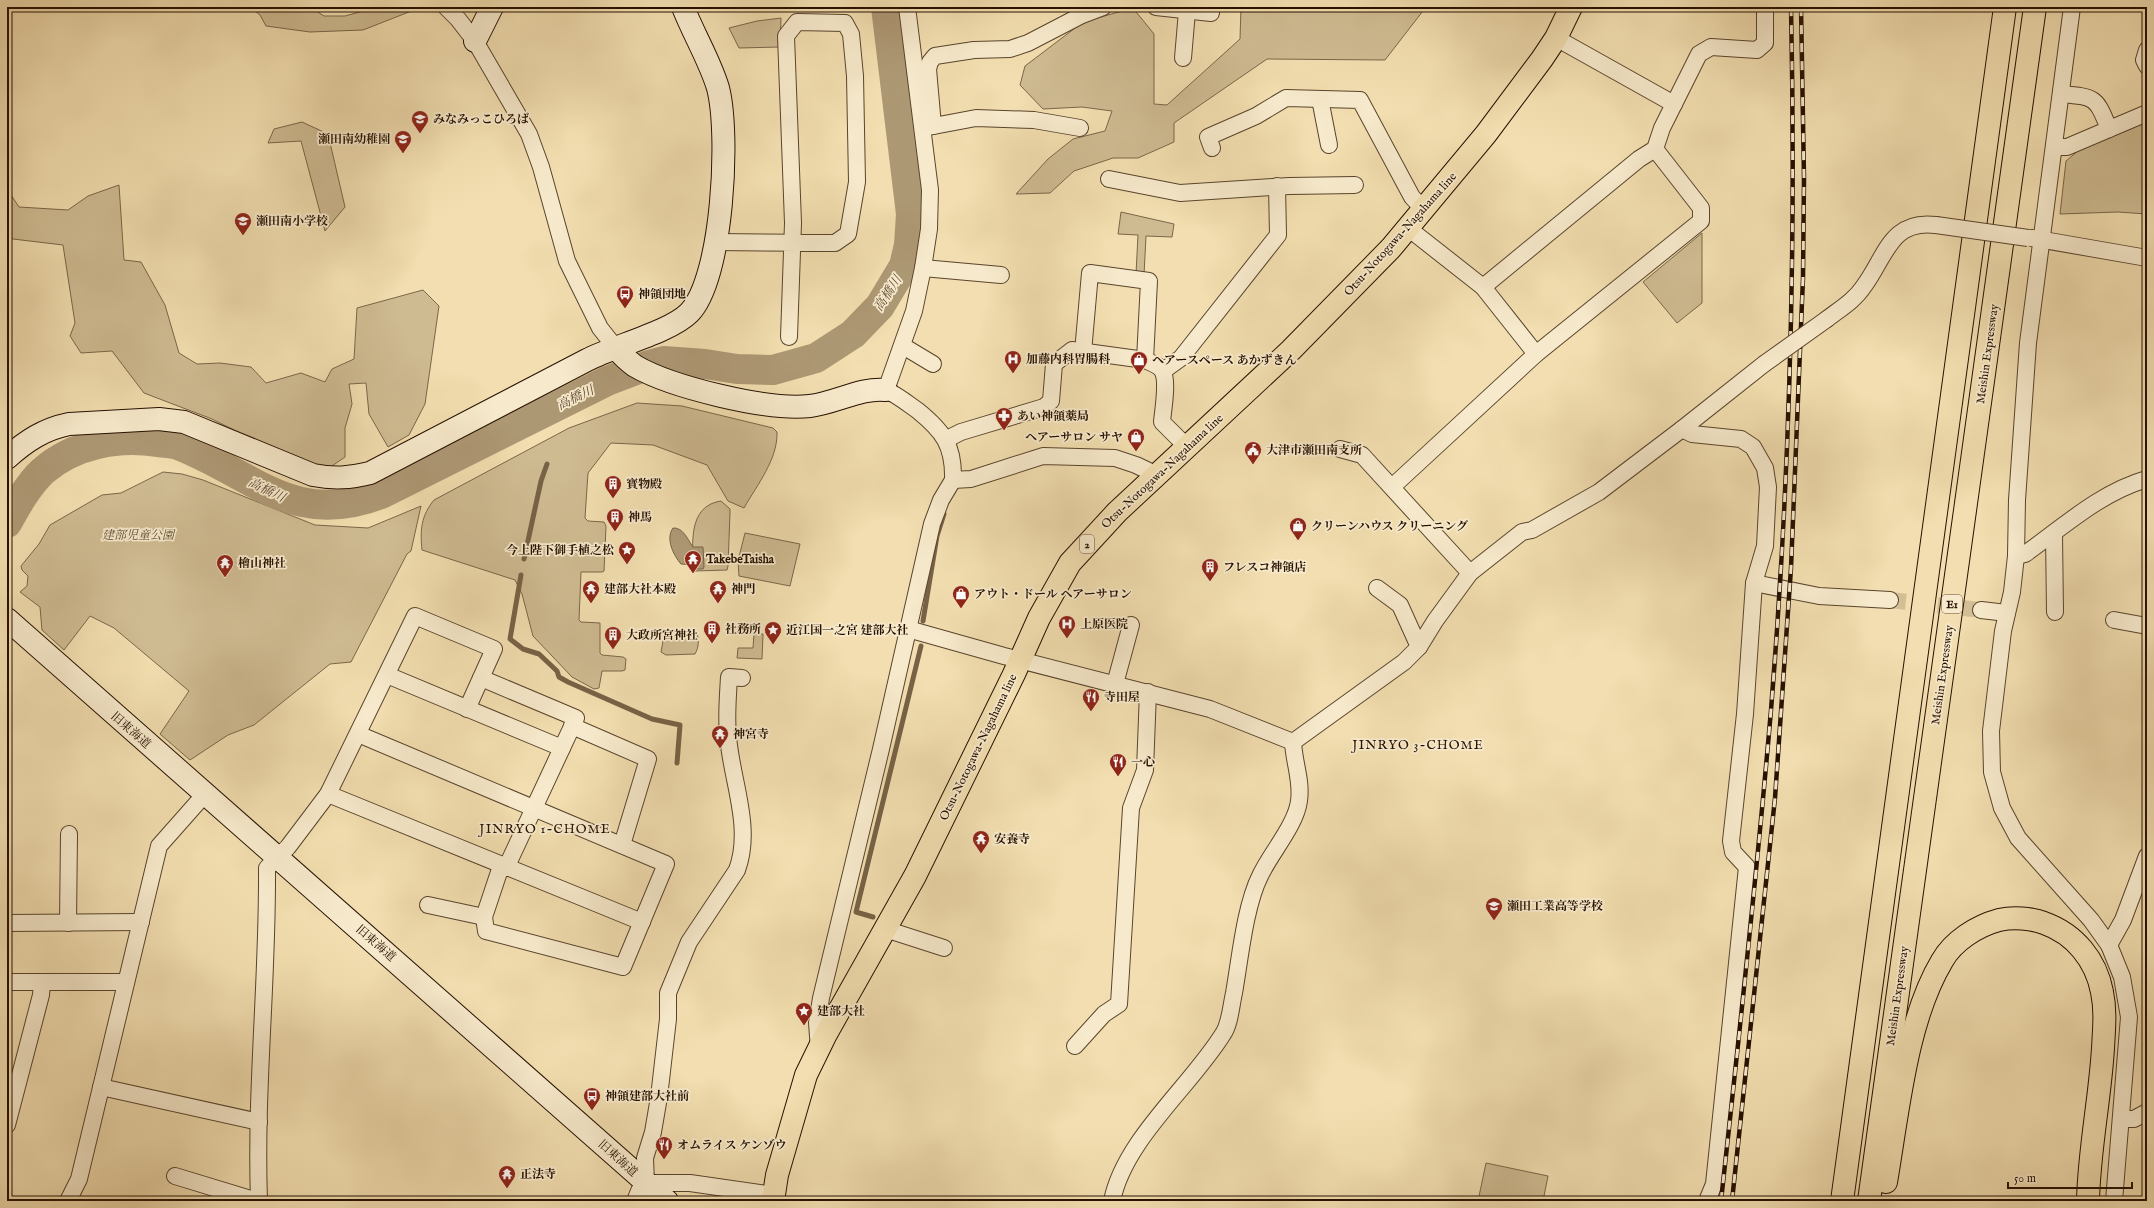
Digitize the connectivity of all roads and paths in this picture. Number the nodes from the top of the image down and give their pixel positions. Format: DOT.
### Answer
graph roads {
  1 [pos="446,7"];
  2 [pos="492,7"];
  3 [pos="682,7"];
  4 [pos="907,7"];
  5 [pos="1103,7"];
  6 [pos="1156,7"];
  7 [pos="1571,7"];
  8 [pos="1765,7"];
  9 [pos="2005,7"];
  10 [pos="2035,7"];
  11 [pos="2072,7"];
  12 [pos="1187,11"];
  13 [pos="1211,13"];
  14 [pos="1556,38"];
  15 [pos="475,41"];
  16 [pos="2147,50"];
  17 [pos="1183,58"];
  18 [pos="2147,66"];
  19 [pos="2061,94"];
  20 [pos="1320,99"];
  21 [pos="1674,104"];
  22 [pos="2147,113"];
  23 [pos="927,127"];
  24 [pos="1080,128"];
  25 [pos="2109,129"];
  26 [pos="1329,145"];
  27 [pos="2054,147"];
  28 [pos="1212,148"];
  29 [pos="1655,149"];
  30 [pos="1109,179"];
  31 [pos="1355,185"];
  32 [pos="1277,186"];
  33 [pos="1424,210"];
  34 [pos="1408,228"];
  35 [pos="2035,239"];
  36 [pos="715,242"];
  37 [pos="792,243"];
  38 [pos="2147,258"];
  39 [pos="923,268"];
  40 [pos="1001,275"];
  41 [pos="1483,287"];
  42 [pos="788,336"];
  43 [pos="903,346"];
  44 [pos="619,352"];
  45 [pos="1083,352"];
  46 [pos="1536,354"];
  47 [pos="1145,360"];
  48 [pos="933,364"];
  49 [pos="1162,371"];
  50 [pos="886,390"];
  51 [pos="1682,430"];
  52 [pos="947,439"];
  53 [pos="1187,447"];
  54 [pos="1340,449"];
  55 [pos="7,458"];
  56 [pos="1157,475"];
  57 [pos="953,480"];
  58 [pos="2147,480"];
  59 [pos="1392,487"];
  60 [pos="2054,534"];
  61 [pos="2016,556"];
  62 [pos="1470,573"];
  63 [pos="1754,583"];
  64 [pos="1377,588"];
  65 [pos="1890,600"];
  66 [pos="1981,610"];
  67 [pos="2055,612"];
  68 [pos="2007,613"];
  69 [pos="7,619"];
  70 [pos="2114,620"];
  71 [pos="1131,625"];
  72 [pos="2147,626"];
  73 [pos="908,629"];
  74 [pos="1419,647"];
  75 [pos="1020,660"];
  76 [pos="387,675"];
  77 [pos="481,678"];
  78 [pos="742,678"];
  79 [pos="1115,684"];
  80 [pos="1148,692"];
  81 [pos="467,709"];
  82 [pos="572,726"];
  83 [pos="358,734"];
  84 [pos="1293,742"];
  85 [pos="562,748"];
  86 [pos="205,794"];
  87 [pos="328,794"];
  88 [pos="534,807"];
  89 [pos="69,834"];
  90 [pos="622,845"];
  91 [pos="2147,856"];
  92 [pos="277,858"];
  93 [pos="504,867"];
  94 [pos="428,905"];
  95 [pos="484,917"];
  96 [pos="141,922"];
  97 [pos="642,922"];
  98 [pos="7,923"];
  99 [pos="68,923"];
  100 [pos="885,929"];
  101 [pos="2108,945"];
  102 [pos="944,948"];
  103 [pos="7,982"];
  104 [pos="42,982"];
  105 [pos="126,982"];
  106 [pos="1076,1046"];
  107 [pos="819,1048"];
  108 [pos="101,1087"];
  109 [pos="2147,1112"];
  110 [pos="2123,1119"];
  111 [pos="259,1122"];
  112 [pos="7,1124"];
  113 [pos="175,1176"];
  114 [pos="2088,1178"];
  115 [pos="646,1183"];
  116 [pos="774,1198"];
  117 [pos="68,1201"];
  118 [pos="258,1201"];
  119 [pos="635,1201"];
  120 [pos="667,1201"];
  121 [pos="1112,1201"];
  122 [pos="1707,1201"];
  123 [pos="1842,1201"];
  124 [pos="1869,1201"];
  125 [pos="1883,1201"];
  126 [pos="2083,1201"];
  127 [pos="2088,1201"];
  128 [pos="2114,1201"];
  1 -- 15 [label="street"];
  2 -- 15 [label="street"];
  3 -- 36 [label="street"];
  4 -- 23 [label="street"];
  5 -- 23 [label="street"];
  6 -- 12 [label="street"];
  7 -- 14 [label="main road, Otsu-Notogawa-Nagahama line / 2"];
  8 -- 21 [label="street"];
  9 -- 123 [label="main road, E1"];
  10 -- 124 [label="main road, Meishin Expressway / E1"];
  11 -- 19 [label="street"];
  12 -- 13 [label="street"];
  12 -- 17 [label="street"];
  14 -- 21 [label="street"];
  14 -- 33 [label="main road, Otsu-Notogawa-Nagahama line / 2"];
  15 -- 44 [label="street"];
  16 -- 18 [label="street"];
  19 -- 25 [label="street"];
  19 -- 27 [label="street"];
  20 -- 26 [label="street"];
  20 -- 28 [label="street"];
  20 -- 33 [label="street"];
  21 -- 29 [label="street"];
  22 -- 25 [label="street"];
  23 -- 24 [label="street"];
  23 -- 39 [label="street"];
  25 -- 27 [label="street"];
  27 -- 35 [label="street"];
  29 -- 41 [label="street"];
  29 -- 46 [label="street"];
  30 -- 32 [label="street"];
  31 -- 32 [label="street"];
  32 -- 49 [label="street"];
  33 -- 34 [label="main road, Otsu-Notogawa-Nagahama line / 2"];
  34 -- 41 [label="street"];
  34 -- 53 [label="main road, Otsu-Notogawa-Nagahama line / 2"];
  35 -- 38 [label="street"];
  35 -- 51 [label="street, bridge"];
  35 -- 61 [label="street"];
  36 -- 37 [label="street"];
  36 -- 44 [label="street"];
  37 -- 37 [label="street"];
  37 -- 42 [label="street"];
  39 -- 40 [label="street"];
  39 -- 43 [label="street"];
  41 -- 46 [label="street"];
  43 -- 48 [label="street"];
  43 -- 50 [label="street"];
  44 -- 50 [label="street"];
  44 -- 55 [label="street"];
  45 -- 47 [label="street"];
  45 -- 47 [label="street"];
  45 -- 52 [label="street"];
  46 -- 59 [label="street"];
  47 -- 49 [label="street"];
  49 -- 53 [label="street"];
  50 -- 52 [label="street"];
  51 -- 62 [label="street"];
  51 -- 63 [label="street"];
  52 -- 57 [label="street"];
  53 -- 56 [label="main road, Otsu-Notogawa-Nagahama line / 2"];
  54 -- 59 [label="street"];
  56 -- 57 [label="street"];
  56 -- 75 [label="main road, Otsu-Notogawa-Nagahama line / 2"];
  57 -- 73 [label="street"];
  58 -- 60 [label="street"];
  59 -- 62 [label="street"];
  60 -- 61 [label="street"];
  60 -- 67 [label="street"];
  61 -- 68 [label="street"];
  62 -- 74 [label="street"];
  63 -- 65 [label="street"];
  63 -- 122 [label="street"];
  64 -- 74 [label="street"];
  66 -- 68 [label="street"];
  68 -- 101 [label="street"];
  69 -- 86 [label="street, 旧東海道"];
  70 -- 72 [label="street"];
  71 -- 79 [label="street"];
  73 -- 75 [label="street"];
  73 -- 107 [label="street"];
  74 -- 84 [label="street"];
  75 -- 79 [label="street"];
  75 -- 100 [label="main road, Otsu-Notogawa-Nagahama line / 2"];
  76 -- 77 [label="street"];
  76 -- 81 [label="street"];
  76 -- 83 [label="street"];
  77 -- 81 [label="street"];
  77 -- 82 [label="street"];
  78 -- 115 [label="street"];
  79 -- 80 [label="street"];
  80 -- 84 [label="street"];
  80 -- 106 [label="street"];
  81 -- 85 [label="street"];
  82 -- 85 [label="street"];
  82 -- 90 [label="street"];
  83 -- 87 [label="street"];
  83 -- 88 [label="street"];
  84 -- 121 [label="street"];
  85 -- 88 [label="street"];
  86 -- 92 [label="street, 旧東海道"];
  86 -- 96 [label="street"];
  87 -- 92 [label="street"];
  87 -- 93 [label="street"];
  88 -- 90 [label="street"];
  88 -- 93 [label="street"];
  89 -- 99 [label="street"];
  90 -- 97 [label="street"];
  91 -- 101 [label="street"];
  92 -- 111 [label="street"];
  92 -- 115 [label="street, 旧東海道"];
  93 -- 95 [label="street"];
  93 -- 97 [label="street"];
  94 -- 95 [label="street"];
  95 -- 97 [label="street"];
  96 -- 99 [label="street"];
  96 -- 105 [label="street"];
  98 -- 99 [label="street"];
  100 -- 102 [label="street"];
  100 -- 107 [label="main road, Otsu-Notogawa-Nagahama line / 2"];
  101 -- 110 [label="street"];
  103 -- 104 [label="street"];
  104 -- 105 [label="street"];
  104 -- 112 [label="street"];
  105 -- 108 [label="street"];
  107 -- 116 [label="main road, Otsu-Notogawa-Nagahama line / 2"];
  108 -- 111 [label="street"];
  108 -- 117 [label="street"];
  109 -- 110 [label="street"];
  110 -- 128 [label="street"];
  111 -- 118 [label="street"];
  113 -- 118 [label="street"];
  114 -- 125 [label="main road"];
  114 -- 126 [label="main road"];
  114 -- 127 [label="main road"];
  115 -- 116 [label="street, 旧東海道"];
  115 -- 119 [label="street"];
  115 -- 120 [label="street"];
}
